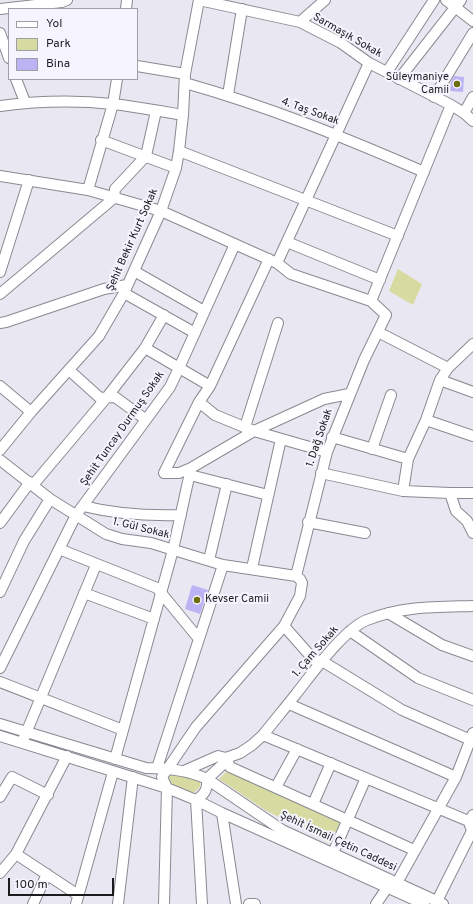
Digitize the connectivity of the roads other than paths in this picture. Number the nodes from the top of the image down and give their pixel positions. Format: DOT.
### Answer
graph roads {
  1 [pos="198,0"];
  2 [pos="325,0"];
  3 [pos="434,0"];
  4 [pos="446,0"];
  5 [pos="64,1"];
  6 [pos="459,4"];
  7 [pos="0,9"];
  8 [pos="242,9"];
  9 [pos="473,21"];
  10 [pos="300,22"];
  11 [pos="0,33"];
  12 [pos="473,33"];
  13 [pos="8,55"];
  14 [pos="369,63"];
  15 [pos="138,66"];
  16 [pos="387,72"];
  17 [pos="185,78"];
  18 [pos="400,79"];
  19 [pos="16,80"];
  20 [pos="117,80"];
  21 [pos="228,95"];
  22 [pos="434,97"];
  23 [pos="473,97"];
  24 [pos="25,102"];
  25 [pos="113,104"];
  26 [pos="451,105"];
  27 [pos="0,106"];
  28 [pos="156,111"];
  29 [pos="464,113"];
  30 [pos="183,115"];
  31 [pos="473,121"];
  32 [pos="336,134"];
  33 [pos="101,140"];
  34 [pos="179,151"];
  35 [pos="146,156"];
  36 [pos="176,168"];
  37 [pos="424,172"];
  38 [pos="0,176"];
  39 [pos="29,180"];
  40 [pos="88,190"];
  41 [pos="114,198"];
  42 [pos="306,200"];
  43 [pos="161,211"];
  44 [pos="398,236"];
  45 [pos="287,242"];
  46 [pos="235,244"];
  47 [pos="2,256"];
  48 [pos="273,261"];
  49 [pos="134,271"];
  50 [pos="0,272"];
  51 [pos="380,280"];
  52 [pos="126,289"];
  53 [pos="0,294"];
  54 [pos="371,301"];
  55 [pos="204,312"];
  56 [pos="164,315"];
  57 [pos="0,323"];
  58 [pos="278,323"];
  59 [pos="378,332"];
  60 [pos="195,333"];
  61 [pos="473,344"];
  62 [pos="145,348"];
  63 [pos="179,368"];
  64 [pos="448,368"];
  65 [pos="69,370"];
  66 [pos="440,380"];
  67 [pos="0,386"];
  68 [pos="210,386"];
  69 [pos="473,392"];
  70 [pos="349,394"];
  71 [pos="391,395"];
  72 [pos="108,397"];
  73 [pos="199,402"];
  74 [pos="31,412"];
  75 [pos="145,419"];
  76 [pos="426,420"];
  77 [pos="250,429"];
  78 [pos="473,436"];
  79 [pos="332,437"];
  80 [pos="281,439"];
  81 [pos="372,449"];
  82 [pos="0,450"];
  83 [pos="326,452"];
  84 [pos="0,460"];
  85 [pos="408,460"];
  86 [pos="190,471"];
  87 [pos="321,473"];
  88 [pos="31,484"];
  89 [pos="227,484"];
  90 [pos="403,491"];
  91 [pos="450,493"];
  92 [pos="473,493"];
  93 [pos="268,495"];
  94 [pos="50,499"];
  95 [pos="83,506"];
  96 [pos="76,515"];
  97 [pos="181,515"];
  98 [pos="308,522"];
  99 [pos="0,523"];
  100 [pos="365,532"];
  101 [pos="473,533"];
  102 [pos="59,549"];
  103 [pos="173,550"];
  104 [pos="209,560"];
  105 [pos="96,565"];
  106 [pos="223,565"];
  107 [pos="252,568"];
  108 [pos="296,576"];
  109 [pos="0,592"];
  110 [pos="84,594"];
  111 [pos="161,594"];
  112 [pos="473,606"];
  113 [pos="388,613"];
  114 [pos="154,619"];
  115 [pos="284,626"];
  116 [pos="350,631"];
  117 [pos="199,639"];
  118 [pos="473,656"];
  119 [pos="322,661"];
  120 [pos="0,668"];
  121 [pos="0,682"];
  122 [pos="40,698"];
  123 [pos="473,700"];
  124 [pos="289,704"];
  125 [pos="0,724"];
  126 [pos="123,730"];
  127 [pos="25,733"];
  128 [pos="263,735"];
  129 [pos="0,736"];
  130 [pos="472,738"];
  131 [pos="22,743"];
  132 [pos="297,749"];
  133 [pos="67,756"];
  134 [pos="226,758"];
  135 [pos="115,759"];
  136 [pos="331,763"];
  137 [pos="157,768"];
  138 [pos="168,769"];
  139 [pos="184,771"];
  140 [pos="113,772"];
  141 [pos="456,777"];
  142 [pos="133,778"];
  143 [pos="366,778"];
  144 [pos="207,779"];
  145 [pos="276,787"];
  146 [pos="167,788"];
  147 [pos="48,795"];
  148 [pos="0,797"];
  149 [pos="196,800"];
  150 [pos="313,804"];
  151 [pos="438,809"];
  152 [pos="222,813"];
  153 [pos="348,820"];
  154 [pos="472,820"];
  155 [pos="414,850"];
  156 [pos="332,853"];
  157 [pos="16,854"];
  158 [pos="0,874"];
  159 [pos="47,874"];
  160 [pos="392,887"];
  161 [pos="77,899"];
  162 [pos="440,902"];
  163 [pos="417,903"];
  164 [pos="34,904"];
  165 [pos="118,904"];
  166 [pos="164,904"];
  167 [pos="202,904"];
  168 [pos="236,904"];
  169 [pos="249,904"];
  170 [pos="254,904"];
  171 [pos="376,904"];
  1 -- 8 [label="street, Sarmaşık Sokak"];
  1 -- 17 [label="street, Şehit Bekir Kurt Sokak"];
  2 -- 10 [label="street"];
  3 -- 16 [label="street"];
  4 -- 6 [label="street"];
  5 -- 7 [label="street"];
  6 -- 9 [label="street"];
  6 -- 18 [label="street"];
  8 -- 10 [label="street, Sarmaşık Sokak"];
  8 -- 21 [label="street"];
  10 -- 14 [label="street, Sarmaşık Sokak"];
  11 -- 13 [label="street"];
  12 -- 22 [label="street"];
  14 -- 16 [label="street, Sarmaşık Sokak"];
  14 -- 32 [label="street"];
  15 -- 17 [label="street, 4. Taş Sokak"];
  16 -- 18 [label="street, Sarmaşık Sokak"];
  17 -- 21 [label="street, 4. Taş Sokak"];
  17 -- 30 [label="street, Şehit Bekir Kurt Sokak"];
  18 -- 22 [label="street, Sarmaşık Sokak"];
  19 -- 24 [label="street"];
  20 -- 25 [label="street"];
  21 -- 32 [label="street, 4. Taş Sokak"];
  22 -- 26 [label="street, Sarmaşık Sokak"];
  23 -- 29 [label="street"];
  24 -- 25 [label="street"];
  24 -- 27 [label="street"];
  25 -- 28 [label="street"];
  25 -- 33 [label="street"];
  26 -- 29 [label="street, Sarmaşık Sokak"];
  26 -- 37 [label="street"];
  28 -- 30 [label="street"];
  28 -- 35 [label="street"];
  29 -- 31 [label="street, Sarmaşık Sokak"];
  30 -- 34 [label="street, Şehit Bekir Kurt Sokak"];
  32 -- 37 [label="street, 4. Taş Sokak"];
  32 -- 42 [label="street"];
  33 -- 35 [label="street"];
  33 -- 40 [label="street"];
  34 -- 36 [label="street, Şehit Bekir Kurt Sokak"];
  34 -- 42 [label="street"];
  35 -- 36 [label="street"];
  35 -- 41 [label="street"];
  36 -- 43 [label="street, Şehit Bekir Kurt Sokak"];
  37 -- 44 [label="street"];
  38 -- 39 [label="street"];
  39 -- 40 [label="street"];
  39 -- 47 [label="street"];
  40 -- 41 [label="street"];
  41 -- 43 [label="street"];
  41 -- 53 [label="street"];
  42 -- 44 [label="street"];
  42 -- 45 [label="street"];
  43 -- 46 [label="street"];
  43 -- 49 [label="street, Şehit Bekir Kurt Sokak"];
  44 -- 51 [label="street"];
  45 -- 48 [label="street"];
  45 -- 51 [label="street"];
  46 -- 48 [label="street"];
  46 -- 55 [label="street, Şehit Tuncay Durmuş Sokak"];
  47 -- 50 [label="street"];
  48 -- 54 [label="street"];
  48 -- 68 [label="street"];
  49 -- 52 [label="street, Şehit Bekir Kurt Sokak"];
  49 -- 55 [label="street"];
  51 -- 54 [label="street"];
  52 -- 56 [label="street"];
  52 -- 57 [label="street"];
  52 -- 65 [label="street, Şehit Bekir Kurt Sokak"];
  54 -- 59 [label="street, 1. Dağ Sokak"];
  55 -- 60 [label="street, Şehit Tuncay Durmuş Sokak"];
  56 -- 60 [label="street"];
  56 -- 62 [label="street"];
  58 -- 77 [label="street"];
  59 -- 64 [label="street"];
  59 -- 70 [label="street, 1. Dağ Sokak"];
  60 -- 63 [label="street, Şehit Tuncay Durmuş Sokak"];
  61 -- 64 [label="street"];
  62 -- 63 [label="street"];
  62 -- 72 [label="street"];
  63 -- 68 [label="street"];
  63 -- 75 [label="street, Şehit Tuncay Durmuş Sokak"];
  64 -- 66 [label="street"];
  65 -- 72 [label="street"];
  65 -- 74 [label="street, Şehit Bekir Kurt Sokak"];
  66 -- 69 [label="street"];
  66 -- 76 [label="street"];
  67 -- 74 [label="street"];
  68 -- 73 [label="street"];
  70 -- 77 [label="street"];
  70 -- 79 [label="street, 1. Dağ Sokak"];
  71 -- 81 [label="street"];
  72 -- 75 [label="street"];
  72 -- 88 [label="street"];
  73 -- 77 [label="street"];
  73 -- 86 [label="street"];
  74 -- 82 [label="street, Şehit Bekir Kurt Sokak"];
  75 -- 95 [label="street, Şehit Tuncay Durmuş Sokak"];
  76 -- 78 [label="street"];
  76 -- 85 [label="street"];
  77 -- 80 [label="street"];
  77 -- 86 [label="street"];
  79 -- 81 [label="street"];
  79 -- 83 [label="street, 1. Dağ Sokak"];
  80 -- 83 [label="street"];
  80 -- 93 [label="street"];
  81 -- 85 [label="street"];
  83 -- 87 [label="street, 1. Dağ Sokak"];
  84 -- 88 [label="street, 1. Gül Sokak"];
  85 -- 90 [label="street"];
  86 -- 89 [label="street"];
  86 -- 97 [label="street"];
  87 -- 90 [label="street"];
  87 -- 98 [label="street, 1. Dağ Sokak"];
  88 -- 94 [label="street, 1. Gül Sokak"];
  88 -- 99 [label="street"];
  89 -- 93 [label="street"];
  89 -- 104 [label="street"];
  90 -- 91 [label="street"];
  91 -- 92 [label="street"];
  91 -- 101 [label="street"];
  93 -- 107 [label="street"];
  94 -- 96 [label="street, 1. Gül Sokak"];
  94 -- 109 [label="street"];
  95 -- 96 [label="street, Şehit Tuncay Durmuş Sokak"];
  95 -- 97 [label="street"];
  96 -- 102 [label="street, Şehit Tuncay Durmuş Sokak"];
  96 -- 103 [label="street, 1. Gül Sokak"];
  97 -- 103 [label="street"];
  98 -- 100 [label="street"];
  98 -- 108 [label="street, 1. Dağ Sokak"];
  102 -- 105 [label="street"];
  102 -- 120 [label="street, Şehit Tuncay Durmuş Sokak"];
  103 -- 104 [label="street, 1. Gül Sokak"];
  103 -- 111 [label="street"];
  104 -- 106 [label="street, 1. Gül Sokak"];
  105 -- 110 [label="street"];
  105 -- 111 [label="street"];
  106 -- 107 [label="street, 1. Gül Sokak"];
  106 -- 117 [label="street"];
  107 -- 108 [label="street, 1. Gül Sokak"];
  108 -- 115 [label="street"];
  110 -- 114 [label="street"];
  110 -- 122 [label="street"];
  111 -- 114 [label="street"];
  111 -- 117 [label="street"];
  112 -- 113 [label="street, 1. Çam Sokak"];
  113 -- 116 [label="street, 1. Çam Sokak"];
  113 -- 118 [label="street"];
  114 -- 126 [label="street"];
  115 -- 119 [label="street"];
  115 -- 138 [label="street"];
  116 -- 119 [label="street, 1. Çam Sokak"];
  116 -- 123 [label="street"];
  117 -- 137 [label="street"];
  119 -- 124 [label="street, 1. Çam Sokak"];
  119 -- 130 [label="street"];
  121 -- 122 [label="street"];
  122 -- 126 [label="street"];
  122 -- 127 [label="street"];
  124 -- 128 [label="street, 1. Çam Sokak"];
  124 -- 141 [label="street"];
  125 -- 127 [label="street, Şehit İsmail Çetin Caddesi"];
  126 -- 135 [label="street"];
  127 -- 131 [label="street"];
  127 -- 135 [label="street, Şehit İsmail Çetin Caddesi"];
  128 -- 132 [label="street"];
  128 -- 134 [label="street, 1. Çam Sokak"];
  129 -- 131 [label="street, Şehit İsmail Çetin Caddesi"];
  130 -- 141 [label="street"];
  131 -- 133 [label="street, Şehit İsmail Çetin Caddesi"];
  132 -- 136 [label="street"];
  132 -- 145 [label="street"];
  133 -- 140 [label="street, Şehit İsmail Çetin Caddesi"];
  133 -- 147 [label="street"];
  134 -- 139 [label="street"];
  134 -- 144 [label="street"];
  134 -- 145 [label="street"];
  135 -- 137 [label="street, Şehit İsmail Çetin Caddesi"];
  136 -- 143 [label="street"];
  136 -- 150 [label="street"];
  137 -- 138 [label="street, Şehit İsmail Çetin Caddesi"];
  138 -- 139 [label="street, Şehit İsmail Çetin Caddesi"];
  138 -- 146 [label="street"];
  139 -- 144 [label="street, Şehit İsmail Çetin Caddesi"];
  140 -- 142 [label="street, Şehit İsmail Çetin Caddesi"];
  140 -- 161 [label="street"];
  141 -- 151 [label="street"];
  142 -- 146 [label="street, Şehit İsmail Çetin Caddesi"];
  142 -- 165 [label="street"];
  143 -- 151 [label="street"];
  143 -- 153 [label="street"];
  144 -- 149 [label="street"];
  144 -- 156 [label="street, Şehit İsmail Çetin Caddesi"];
  145 -- 150 [label="street"];
  146 -- 149 [label="street, Şehit İsmail Çetin Caddesi"];
  146 -- 166 [label="street"];
  147 -- 148 [label="street"];
  147 -- 157 [label="street"];
  149 -- 152 [label="street, Şehit İsmail Çetin Caddesi"];
  149 -- 167 [label="street"];
  150 -- 153 [label="street"];
  151 -- 154 [label="street"];
  151 -- 155 [label="street"];
  152 -- 160 [label="street, Şehit İsmail Çetin Caddesi"];
  152 -- 168 [label="street"];
  153 -- 155 [label="street"];
  153 -- 156 [label="street"];
  154 -- 162 [label="street"];
  155 -- 160 [label="street"];
  156 -- 160 [label="street, Şehit İsmail Çetin Caddesi"];
  157 -- 158 [label="street"];
  157 -- 159 [label="street"];
  159 -- 161 [label="street"];
  159 -- 164 [label="street"];
  160 -- 162 [label="street, Şehit İsmail Çetin Caddesi"];
  160 -- 163 [label="street, Şehit İsmail Çetin Caddesi"];
  160 -- 171 [label="street"];
  169 -- 170 [label="street"];
}
